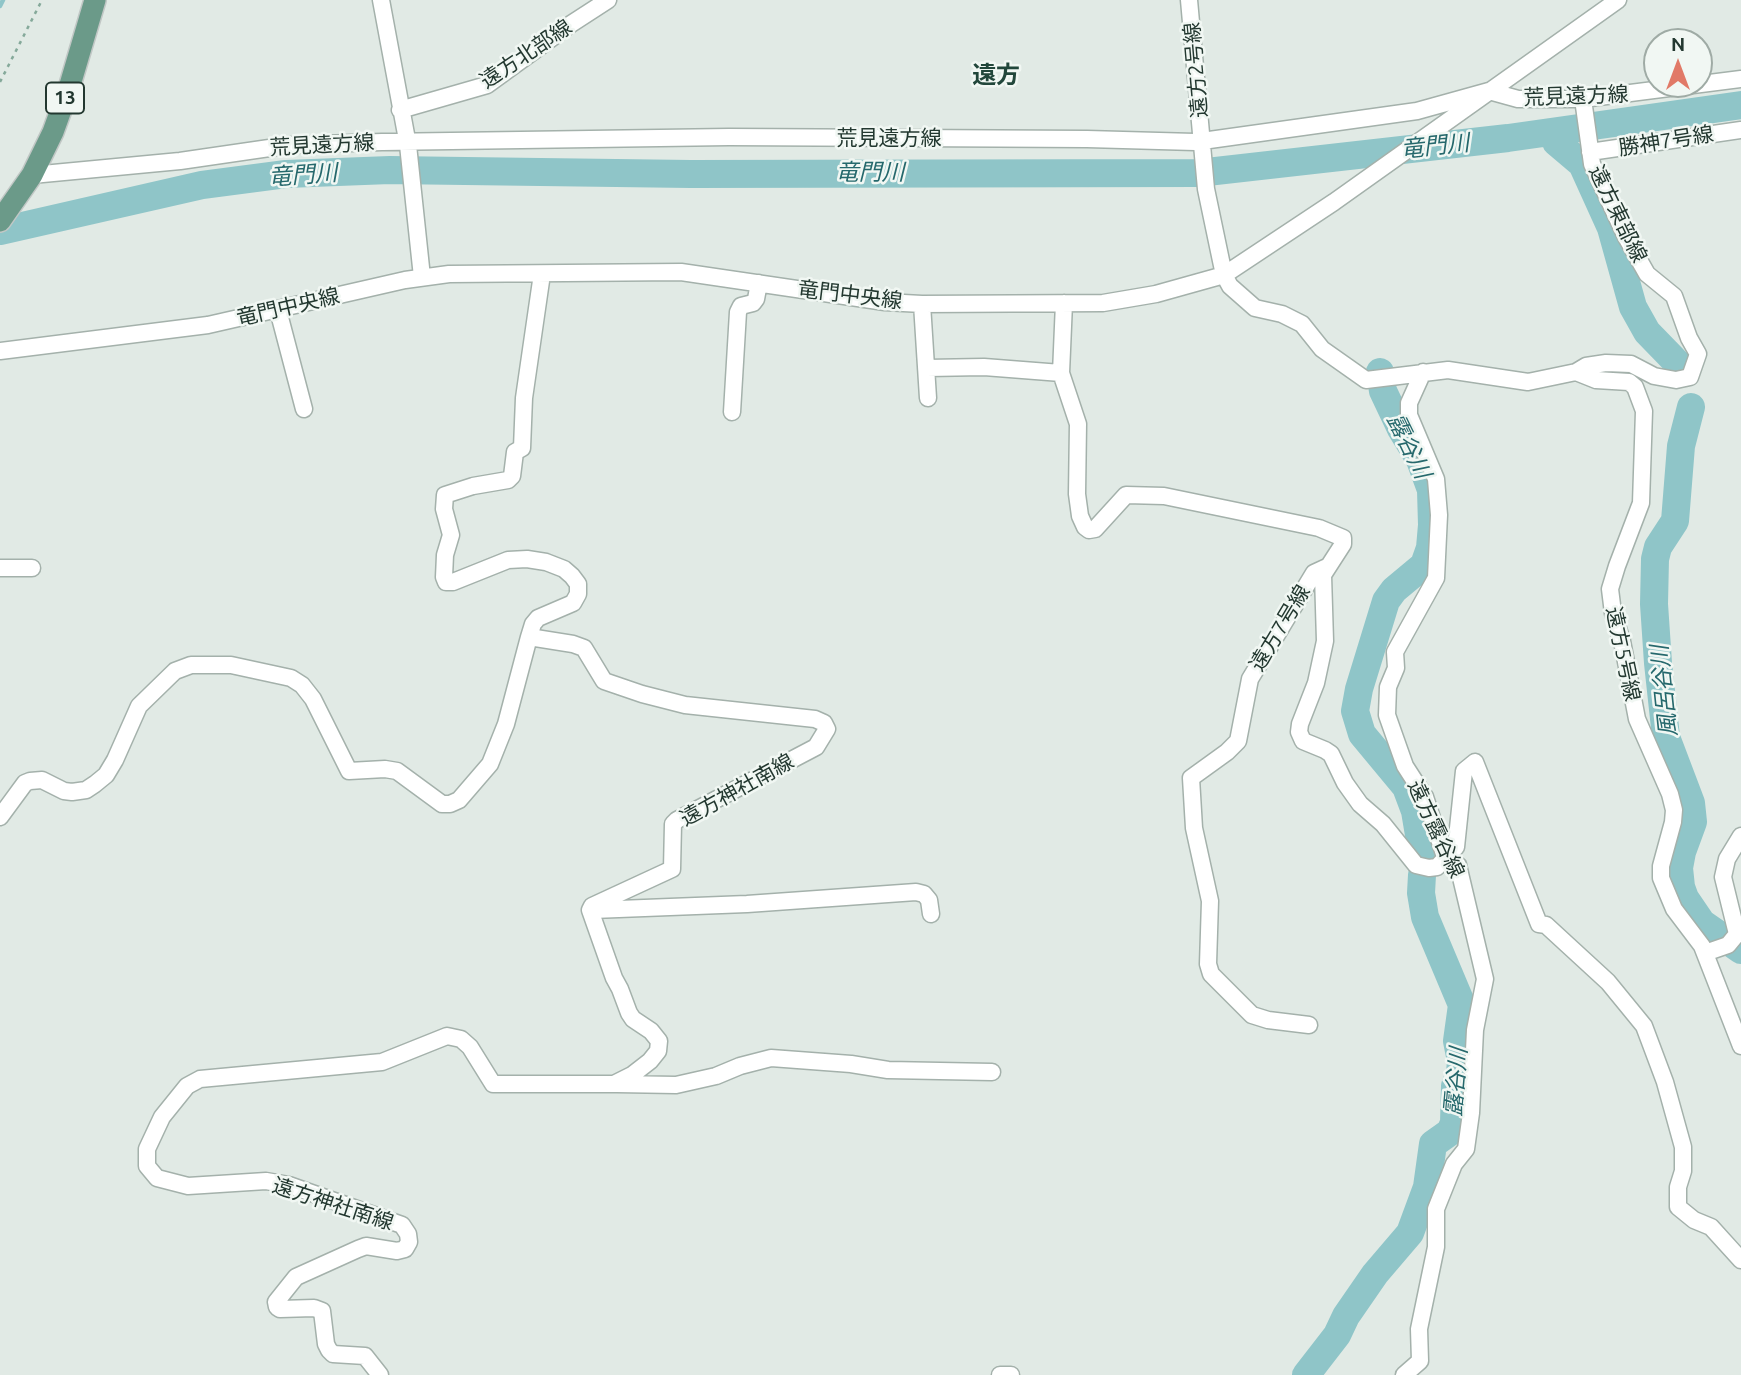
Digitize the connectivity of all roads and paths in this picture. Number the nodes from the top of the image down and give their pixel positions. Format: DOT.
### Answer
graph roads {
  1 [pos="42,0"];
  2 [pos="95,0"];
  3 [pos="381,0"];
  4 [pos="608,0"];
  5 [pos="1189,0"];
  6 [pos="1618,0"];
  7 [pos="1741,79"];
  8 [pos="0,82"];
  9 [pos="1489,91"];
  10 [pos="1583,101"];
  11 [pos="400,110"];
  12 [pos="1741,130"];
  13 [pos="1203,141"];
  14 [pos="408,144"];
  15 [pos="1590,150"];
  16 [pos="26,182"];
  17 [pos="0,221"];
  18 [pos="542,274"];
  19 [pos="1224,275"];
  20 [pos="422,277"];
  21 [pos="759,283"];
  22 [pos="1064,303"];
  23 [pos="922,304"];
  24 [pos="278,310"];
  25 [pos="0,351"];
  26 [pos="927,368"];
  27 [pos="1423,372"];
  28 [pos="1576,372"];
  29 [pos="1061,373"];
  30 [pos="928,398"];
  31 [pos="304,409"];
  32 [pos="732,412"];
  33 [pos="1327,567"];
  34 [pos="0,568"];
  35 [pos="32,568"];
  36 [pos="529,637"];
  37 [pos="0,817"];
  38 [pos="1741,836"];
  39 [pos="1445,857"];
  40 [pos="590,910"];
  41 [pos="931,914"];
  42 [pos="1705,953"];
  43 [pos="1309,1026"];
  44 [pos="1741,1046"];
  45 [pos="992,1072"];
  46 [pos="614,1084"];
  47 [pos="1741,1260"];
  48 [pos="380,1375"];
  49 [pos="1000,1375"];
  50 [pos="1011,1375"];
  51 [pos="1404,1375"];
  1 -- 8 [label="path"];
  2 -- 16 [label="main road, 13"];
  3 -- 11 [label="street"];
  4 -- 11 [label="street, 遠方北部線"];
  5 -- 13 [label="street, 遠方2号線"];
  6 -- 9 [label="street, 竜門中央線"];
  7 -- 10 [label="street, 荒見遠方線"];
  9 -- 10 [label="street, 荒見遠方線"];
  9 -- 13 [label="street, 荒見遠方線"];
  9 -- 19 [label="street, 竜門中央線"];
  10 -- 15 [label="street"];
  11 -- 14 [label="street"];
  12 -- 15 [label="street, 勝神7号線"];
  13 -- 14 [label="street, 荒見遠方線"];
  13 -- 19 [label="street, 遠方2号線"];
  14 -- 16 [label="street, 荒見遠方線"];
  14 -- 20 [label="street"];
  15 -- 28 [label="street, 遠方東部線"];
  16 -- 17 [label="main road, 13"];
  18 -- 20 [label="street, 竜門中央線"];
  18 -- 21 [label="street, 竜門中央線"];
  18 -- 36 [label="street"];
  19 -- 22 [label="street, 竜門中央線"];
  19 -- 27 [label="street, 遠方東部線"];
  20 -- 24 [label="street, 竜門中央線"];
  21 -- 23 [label="street, 竜門中央線"];
  21 -- 32 [label="street"];
  22 -- 23 [label="street, 竜門中央線"];
  22 -- 29 [label="street, 遠方7号線"];
  23 -- 26 [label="street"];
  24 -- 25 [label="street, 竜門中央線"];
  24 -- 31 [label="street"];
  26 -- 29 [label="street"];
  26 -- 30 [label="street"];
  27 -- 28 [label="street, 遠方東部線"];
  27 -- 39 [label="street, 遠方露谷線"];
  28 -- 42 [label="street, 遠方5号線"];
  29 -- 33 [label="street, 遠方7号線"];
  33 -- 39 [label="street"];
  33 -- 43 [label="street, 遠方7号線"];
  34 -- 35 [label="street"];
  36 -- 37 [label="street"];
  36 -- 40 [label="street, 遠方神社南線"];
  38 -- 42 [label="street"];
  39 -- 47 [label="street"];
  39 -- 51 [label="street, 遠方露谷線"];
  40 -- 41 [label="street"];
  40 -- 46 [label="street"];
  42 -- 44 [label="street, 遠方5号線"];
  45 -- 46 [label="street"];
  46 -- 48 [label="street, 遠方神社南線"];
  49 -- 50 [label="street"];
}
